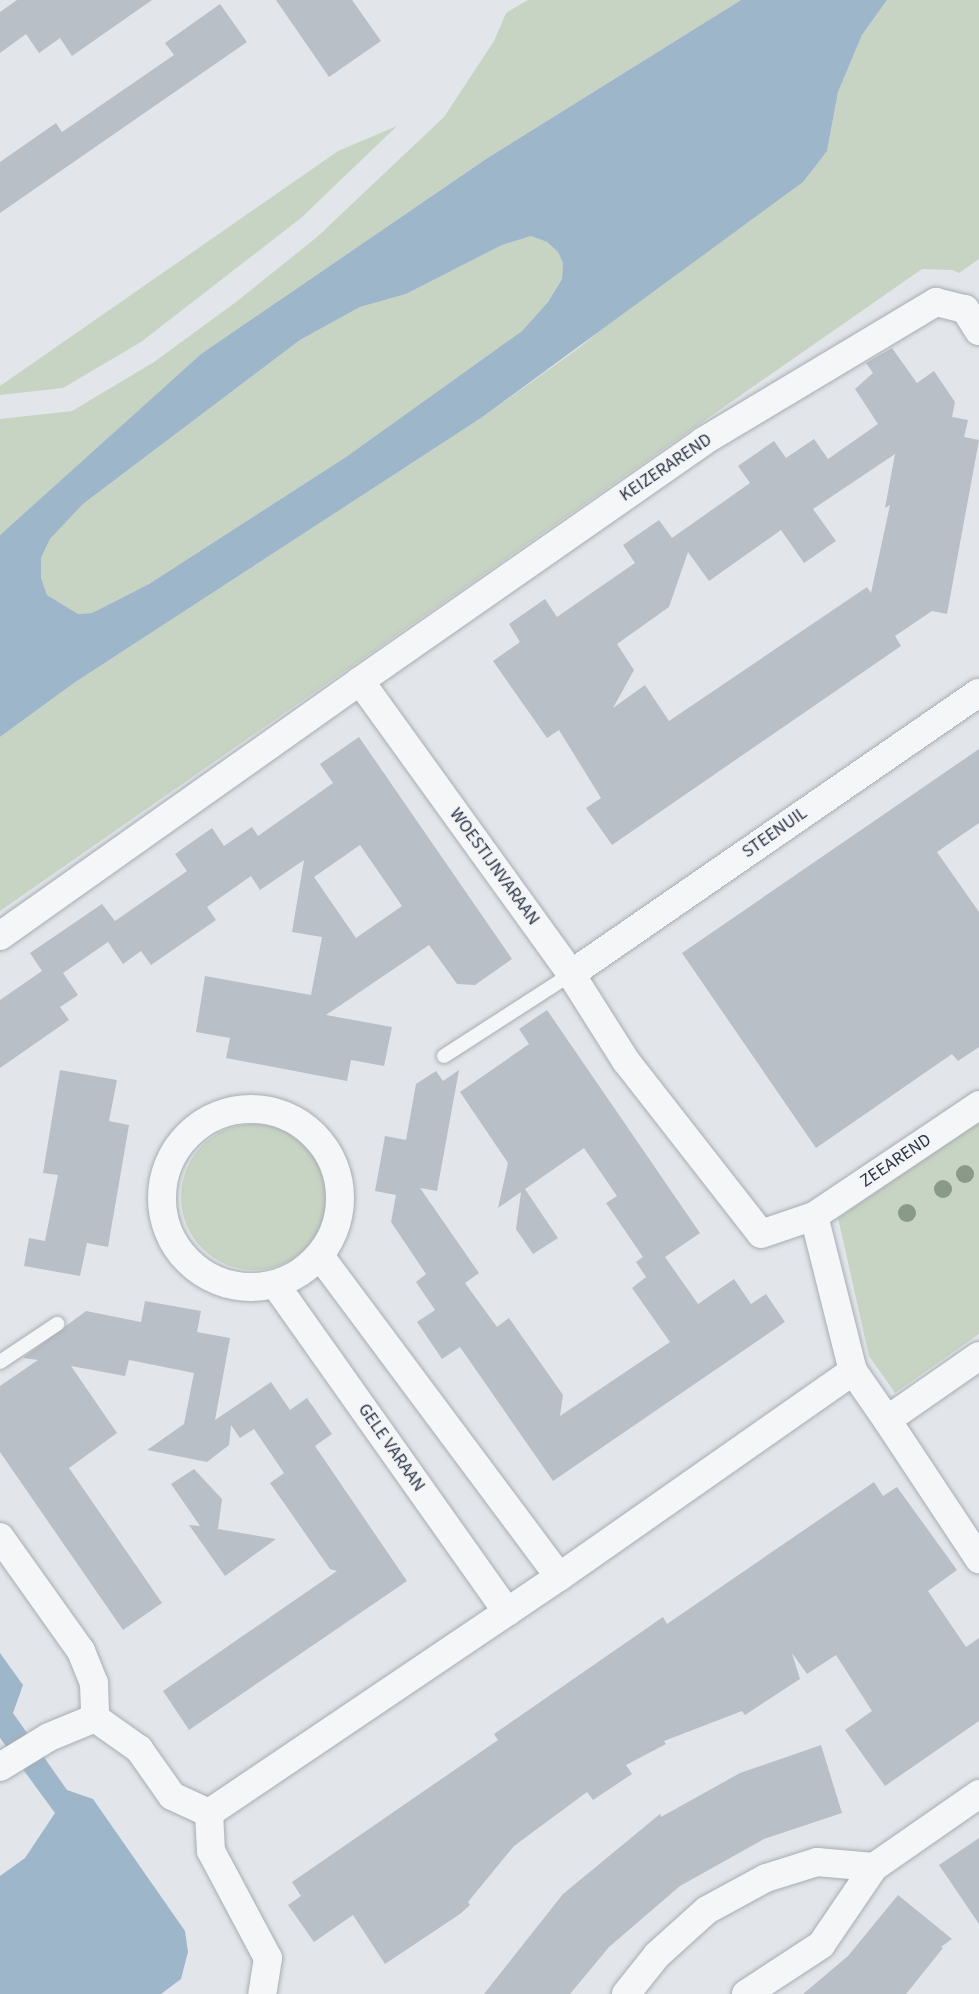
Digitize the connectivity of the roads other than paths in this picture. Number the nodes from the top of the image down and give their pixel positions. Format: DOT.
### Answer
graph roads {
  1 [pos="979,332"];
  2 [pos="360,681"];
  3 [pos="979,693"];
  4 [pos="0,936"];
  5 [pos="571,974"];
  6 [pos="444,1056"];
  7 [pos="979,1105"];
  8 [pos="814,1216"];
  9 [pos="320,1256"];
  10 [pos="275,1284"];
  11 [pos="57,1324"];
  12 [pos="979,1356"];
  13 [pos="0,1362"];
  14 [pos="853,1371"];
  15 [pos="887,1420"];
  16 [pos="0,1538"];
  17 [pos="979,1559"];
  18 [pos="559,1577"];
  19 [pos="507,1612"];
  20 [pos="95,1718"];
  21 [pos="0,1767"];
  22 [pos="979,1794"];
  23 [pos="209,1814"];
  24 [pos="874,1867"];
  25 [pos="262,1994"];
  26 [pos="626,1994"];
  27 [pos="746,1994"];
  1 -- 2 [label="street, KEIZERAREND"];
  2 -- 4 [label="street"];
  2 -- 5 [label="street, WOESTIJNVARAAN"];
  3 -- 5 [label="street, STEENUIL"];
  5 -- 6 [label="lane"];
  5 -- 8 [label="street, WOESTIJNVARAAN"];
  7 -- 8 [label="street, ZEEAREND"];
  8 -- 14 [label="street"];
  9 -- 10 [label="street"];
  9 -- 10 [label="street"];
  9 -- 18 [label="street"];
  10 -- 19 [label="street, GELE VARAAN"];
  11 -- 13 [label="lane"];
  12 -- 15 [label="street"];
  14 -- 15 [label="street"];
  14 -- 18 [label="street"];
  15 -- 17 [label="street"];
  16 -- 20 [label="street"];
  18 -- 19 [label="street"];
  19 -- 23 [label="street"];
  20 -- 21 [label="street"];
  20 -- 23 [label="street"];
  22 -- 24 [label="street"];
  23 -- 25 [label="street"];
  24 -- 26 [label="street"];
  24 -- 27 [label="street"];
}
